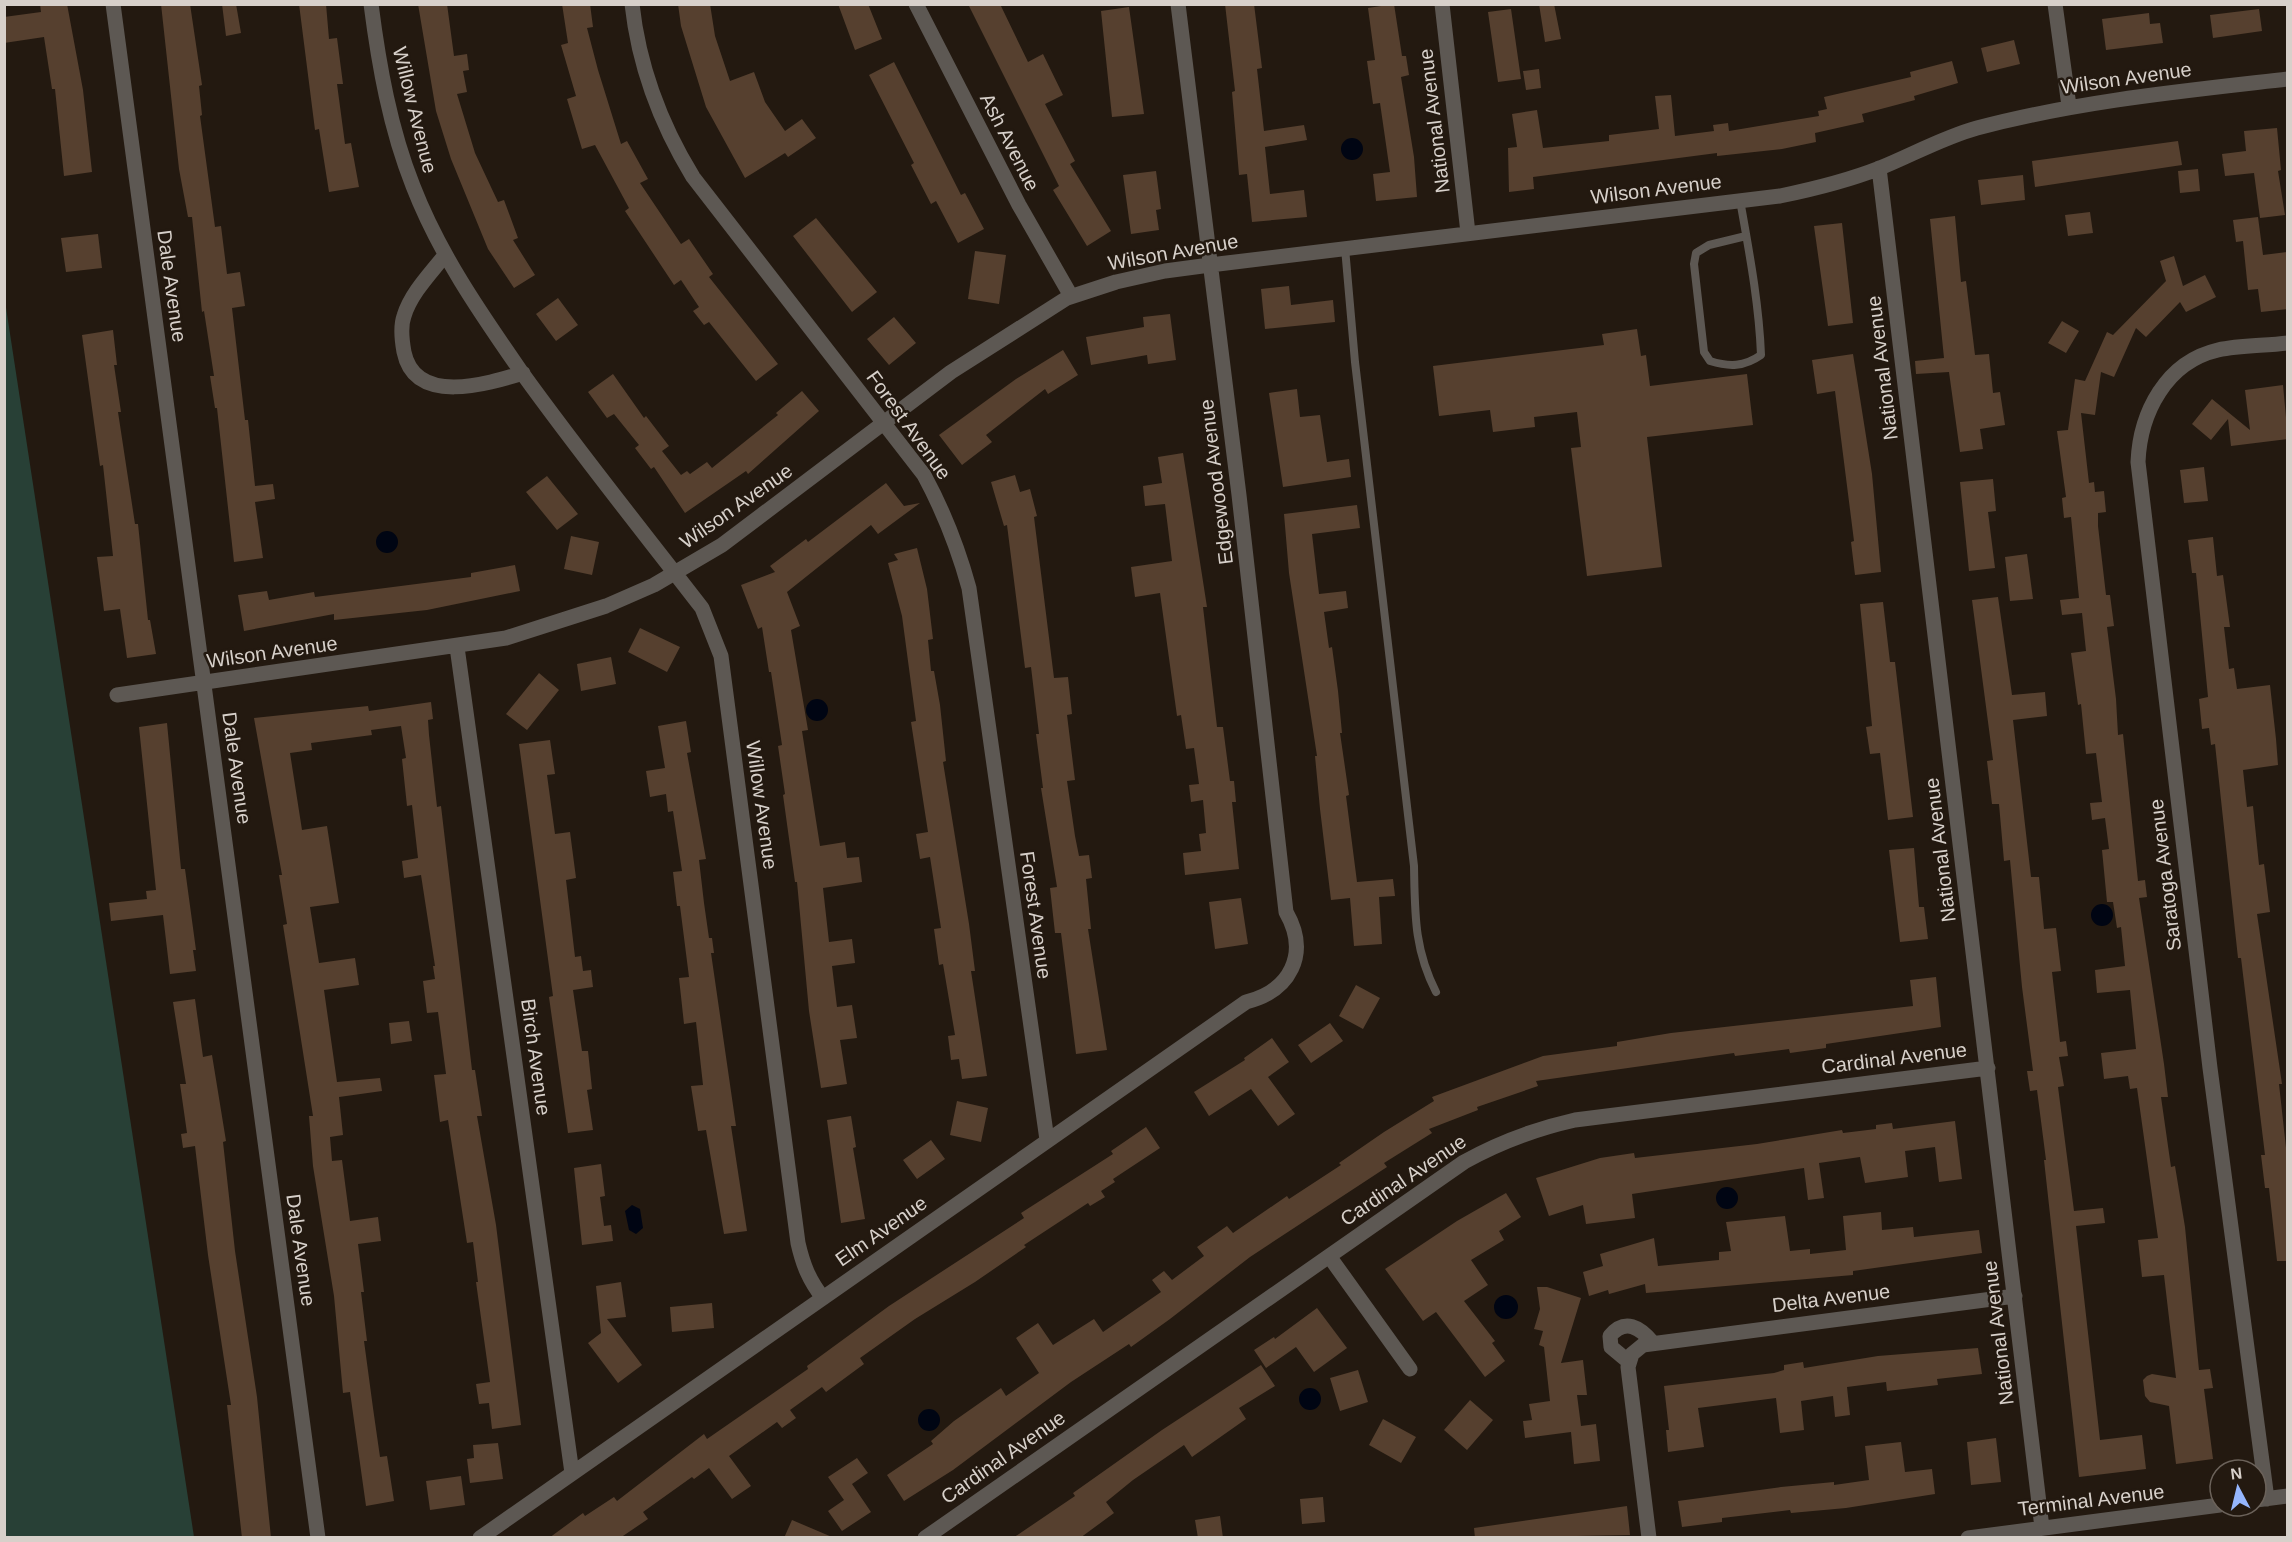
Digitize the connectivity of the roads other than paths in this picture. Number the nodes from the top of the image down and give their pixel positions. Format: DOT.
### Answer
graph roads {
  1 [pos="113,4"];
  2 [pos="371,4"];
  3 [pos="632,4"];
  4 [pos="916,4"];
  5 [pos="1178,4"];
  6 [pos="1442,4"];
  7 [pos="2055,4"];
  8 [pos="2288,79"];
  9 [pos="2069,106"];
  10 [pos="1879,168"];
  11 [pos="1740,200"];
  12 [pos="1468,233"];
  13 [pos="1746,236"];
  14 [pos="1345,248"];
  15 [pos="445,255"];
  16 [pos="1210,265"];
  17 [pos="1071,296"];
  18 [pos="2288,343"];
  19 [pos="523,373"];
  20 [pos="884,424"];
  21 [pos="676,573"];
  22 [pos="457,647"];
  23 [pos="205,682"];
  24 [pos="117,695"];
  25 [pos="1296,953"];
  26 [pos="1436,993"];
  27 [pos="1988,1068"];
  28 [pos="1047,1140"];
  29 [pos="1329,1256"];
  30 [pos="2015,1296"];
  31 [pos="822,1298"];
  32 [pos="1653,1343"];
  33 [pos="1629,1362"];
  34 [pos="1410,1369"];
  35 [pos="2257,1458"];
  36 [pos="573,1473"];
  37 [pos="2288,1496"];
  38 [pos="2268,1499"];
  39 [pos="2208,1507"];
  40 [pos="2042,1528"];
  41 [pos="318,1538"];
  42 [pos="480,1538"];
  43 [pos="925,1538"];
  44 [pos="1649,1538"];
  45 [pos="1968,1538"];
  1 -- 23 [label="street, Dale Avenue"];
  2 -- 15 [label="street, Willow Avenue"];
  3 -- 20 [label="street, Forest Avenue"];
  4 -- 17 [label="street, Ash Avenue"];
  5 -- 16 [label="street, Edgewood Avenue"];
  6 -- 12 [label="street, National Avenue"];
  7 -- 9 [label="street"];
  8 -- 9 [label="street, Wilson Avenue"];
  9 -- 10 [label="street, Wilson Avenue"];
  10 -- 11 [label="street, Wilson Avenue"];
  10 -- 27 [label="street, National Avenue"];
  11 -- 12 [label="street, Wilson Avenue"];
  11 -- 13 [label="lane"];
  12 -- 14 [label="street, Wilson Avenue"];
  13 -- 13 [label="lane"];
  14 -- 16 [label="street, Wilson Avenue"];
  14 -- 26 [label="lane"];
  15 -- 19 [label="street, Willow Avenue"];
  15 -- 19 [label="street"];
  16 -- 17 [label="street, Wilson Avenue"];
  16 -- 25 [label="street, Edgewood Avenue"];
  17 -- 20 [label="street, Wilson Avenue"];
  18 -- 35 [label="street, Saratoga Avenue"];
  19 -- 21 [label="street, Willow Avenue"];
  20 -- 21 [label="street, Wilson Avenue"];
  20 -- 28 [label="street, Forest Avenue"];
  21 -- 22 [label="street, Wilson Avenue"];
  21 -- 31 [label="street, Willow Avenue"];
  22 -- 23 [label="street, Wilson Avenue"];
  22 -- 36 [label="street, Birch Avenue"];
  23 -- 24 [label="street, Wilson Avenue"];
  23 -- 41 [label="street, Dale Avenue"];
  25 -- 28 [label="street, Elm Avenue"];
  27 -- 29 [label="street, Cardinal Avenue"];
  27 -- 30 [label="street, National Avenue"];
  28 -- 31 [label="street, Elm Avenue"];
  29 -- 34 [label="street"];
  29 -- 43 [label="street, Cardinal Avenue"];
  30 -- 32 [label="street, Delta Avenue"];
  30 -- 40 [label="street, National Avenue"];
  31 -- 36 [label="street, Elm Avenue"];
  32 -- 33 [label="street, Delta Avenue"];
  32 -- 33 [label="street"];
  33 -- 44 [label="street"];
  36 -- 42 [label="street, Elm Avenue"];
  37 -- 38 [label="street"];
  39 -- 40 [label="street, Terminal Avenue"];
  40 -- 45 [label="street, Terminal Avenue"];
}
